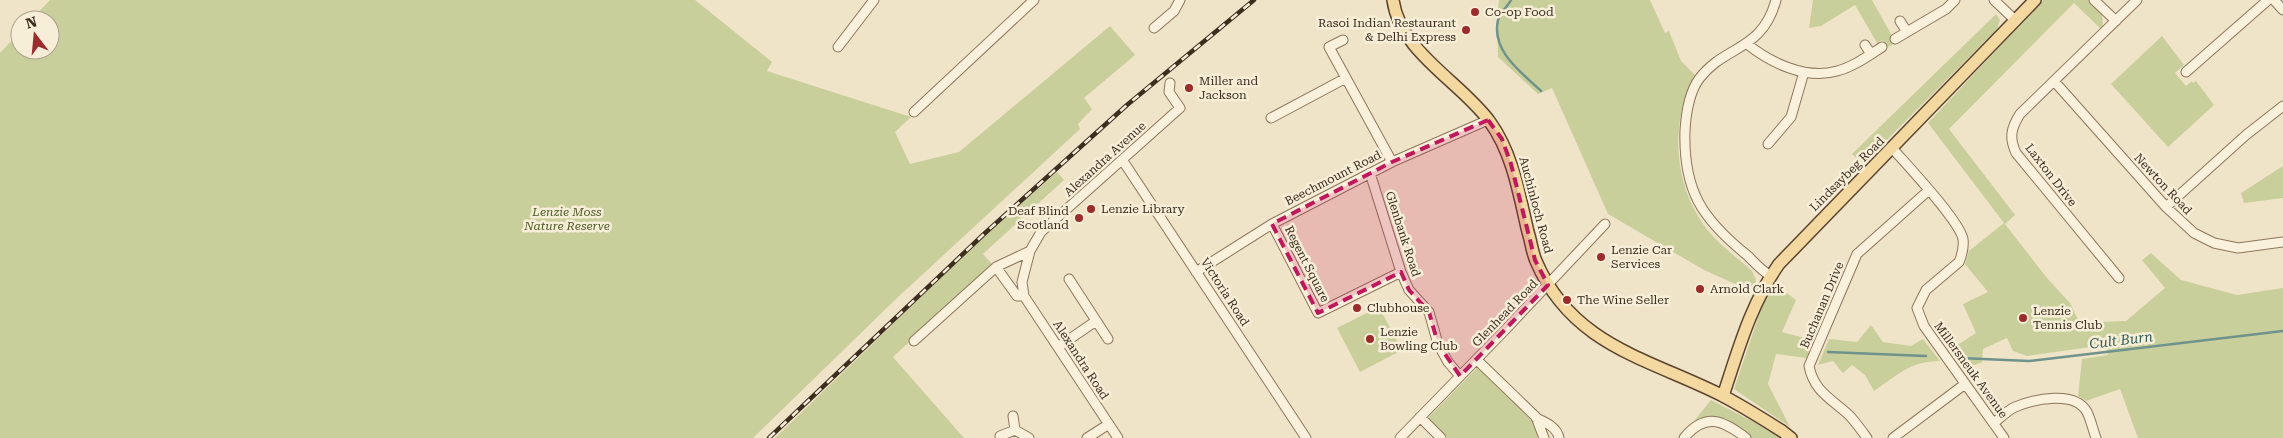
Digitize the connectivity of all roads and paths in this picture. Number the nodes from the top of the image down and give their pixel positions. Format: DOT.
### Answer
graph roads {
  1 [pos="874,0"];
  2 [pos="1034,0"];
  3 [pos="1180,0"];
  4 [pos="1392,0"];
  5 [pos="1776,0"];
  6 [pos="1955,0"];
  7 [pos="1994,0"];
  8 [pos="2035,0"];
  9 [pos="2094,0"];
  10 [pos="2137,0"];
  11 [pos="2268,0"];
  12 [pos="2274,0"];
  13 [pos="2283,10"];
  14 [pos="1900,21"];
  15 [pos="2016,21"];
  16 [pos="2116,21"];
  17 [pos="1154,28"];
  18 [pos="1907,32"];
  19 [pos="1895,39"];
  20 [pos="1343,40"];
  21 [pos="1747,44"];
  22 [pos="1865,45"];
  23 [pos="838,47"];
  24 [pos="1882,47"];
  25 [pos="1871,54"];
  26 [pos="1804,72"];
  27 [pos="2186,72"];
  28 [pos="1346,78"];
  29 [pos="2054,81"];
  30 [pos="1170,83"];
  31 [pos="2283,106"];
  32 [pos="914,112"];
  33 [pos="1271,118"];
  34 [pos="1488,120"];
  35 [pos="1768,144"];
  36 [pos="1892,148"];
  37 [pos="1123,160"];
  38 [pos="1392,162"];
  39 [pos="1370,173"];
  40 [pos="1929,190"];
  41 [pos="2166,207"];
  42 [pos="1272,224"];
  43 [pos="1605,224"];
  44 [pos="2283,242"];
  45 [pos="1030,251"];
  46 [pos="996,267"];
  47 [pos="1196,272"];
  48 [pos="1401,272"];
  49 [pos="1771,276"];
  50 [pos="2119,278"];
  51 [pos="1069,279"];
  52 [pos="1548,285"];
  53 [pos="1024,296"];
  54 [pos="1096,321"];
  55 [pos="1108,339"];
  56 [pos="914,341"];
  57 [pos="1058,347"];
  58 [pos="1476,360"];
  59 [pos="1460,376"];
  60 [pos="1965,384"];
  61 [pos="1722,396"];
  62 [pos="1013,416"];
  63 [pos="1420,417"];
  64 [pos="1536,418"];
  65 [pos="1994,423"];
  66 [pos="1108,424"];
  67 [pos="1015,430"];
  68 [pos="1000,436"];
  69 [pos="1029,438"];
  70 [pos="1087,438"];
  71 [pos="1118,438"];
  72 [pos="1306,438"];
  73 [pos="1400,438"];
  74 [pos="1441,438"];
  75 [pos="1544,438"];
  76 [pos="1559,438"];
  77 [pos="1684,438"];
  78 [pos="1746,438"];
  79 [pos="1791,438"];
  80 [pos="1867,438"];
  81 [pos="1893,438"];
  82 [pos="2004,438"];
  83 [pos="2096,438"];
  1 -- 23 [label="street"];
  2 -- 32 [label="street"];
  3 -- 17 [label="street"];
  4 -- 34 [label="main road, Auchinloch Road"];
  5 -- 21 [label="street"];
  6 -- 18 [label="street"];
  7 -- 15 [label="street"];
  8 -- 15 [label="main road, Lindsaybeg Road"];
  9 -- 16 [label="street"];
  10 -- 16 [label="street, Laxton Drive"];
  11 -- 27 [label="street"];
  12 -- 13 [label="street"];
  14 -- 18 [label="street"];
  15 -- 36 [label="main road, Lindsaybeg Road"];
  16 -- 29 [label="street, Laxton Drive"];
  18 -- 19 [label="street"];
  20 -- 28 [label="street"];
  21 -- 26 [label="street"];
  21 -- 49 [label="street"];
  22 -- 25 [label="street"];
  24 -- 25 [label="street"];
  25 -- 26 [label="street"];
  26 -- 35 [label="street"];
  28 -- 33 [label="street"];
  28 -- 38 [label="street"];
  29 -- 41 [label="street, Newton Road"];
  29 -- 50 [label="street, Laxton Drive"];
  30 -- 37 [label="street, Alexandra Avenue"];
  31 -- 41 [label="street"];
  34 -- 38 [label="street, Beechmount Road"];
  34 -- 52 [label="main road, Auchinloch Road"];
  36 -- 40 [label="street, Millersneuk Avenue"];
  36 -- 49 [label="main road, Lindsaybeg Road"];
  37 -- 45 [label="street, Alexandra Avenue"];
  37 -- 47 [label="street, Victoria Road"];
  38 -- 39 [label="street, Beechmount Road"];
  39 -- 42 [label="street, Beechmount Road"];
  39 -- 48 [label="street, Glenbank Road"];
  40 -- 60 [label="street, Millersneuk Avenue"];
  40 -- 80 [label="street, Buchanan Drive"];
  41 -- 44 [label="street, Newton Road"];
  42 -- 47 [label="street, Beechmount Road"];
  42 -- 48 [label="street, Regent Square"];
  43 -- 52 [label="street, Glenhead Road"];
  45 -- 46 [label="street"];
  45 -- 53 [label="street, Alexandra Avenue"];
  46 -- 53 [label="street, Alexandra Road"];
  46 -- 56 [label="street"];
  47 -- 72 [label="street, Victoria Road"];
  48 -- 59 [label="street, Glenbank Road"];
  49 -- 61 [label="main road, Lindsaybeg Road"];
  51 -- 54 [label="street"];
  52 -- 58 [label="street, Glenhead Road"];
  52 -- 61 [label="main road, Auchinloch Road"];
  53 -- 57 [label="street, Alexandra Road"];
  54 -- 55 [label="street"];
  54 -- 57 [label="street"];
  57 -- 66 [label="street, Alexandra Road"];
  58 -- 59 [label="street, Glenhead Road"];
  58 -- 64 [label="street"];
  59 -- 63 [label="street, Glenhead Road"];
  60 -- 65 [label="street, Millersneuk Avenue"];
  60 -- 81 [label="street"];
  61 -- 79 [label="main road, Auchinloch Road"];
  62 -- 67 [label="street"];
  63 -- 73 [label="street, Glenhead Road"];
  63 -- 74 [label="street"];
  64 -- 75 [label="street"];
  64 -- 76 [label="street"];
  65 -- 82 [label="street, Millersneuk Avenue"];
  65 -- 83 [label="street"];
  66 -- 70 [label="street"];
  66 -- 71 [label="street, Alexandra Road"];
  67 -- 68 [label="street"];
  67 -- 69 [label="street"];
  77 -- 78 [label="street"];
}
